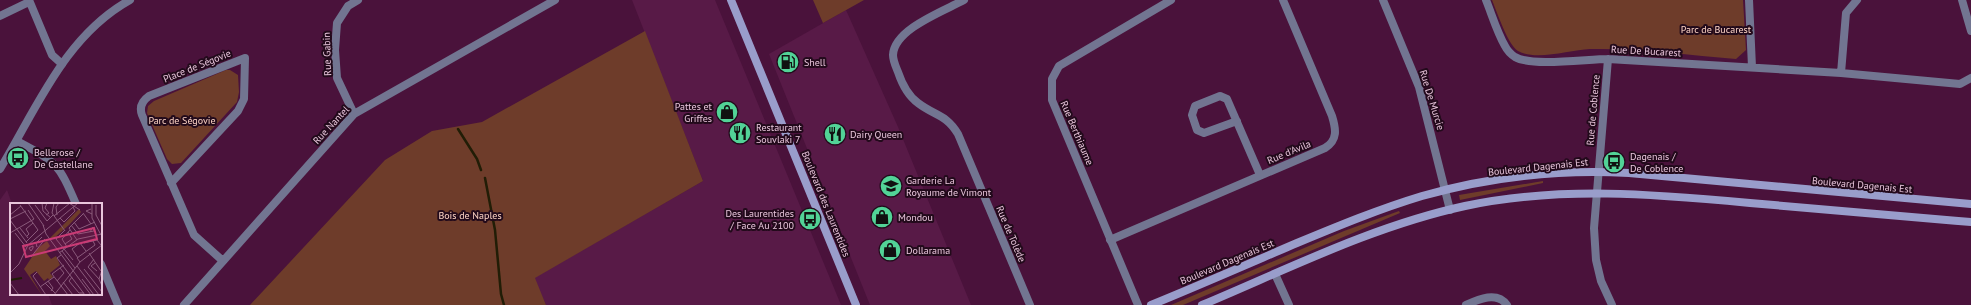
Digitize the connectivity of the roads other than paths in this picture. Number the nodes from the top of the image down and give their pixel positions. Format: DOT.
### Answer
graph roads {
  1 [pos="130,0"];
  2 [pos="358,0"];
  3 [pos="555,0"];
  4 [pos="731,0"];
  5 [pos="964,0"];
  6 [pos="1151,0"];
  7 [pos="1171,0"];
  8 [pos="1282,0"];
  9 [pos="1383,0"];
  10 [pos="1486,0"];
  11 [pos="1749,0"];
  12 [pos="1857,0"];
  13 [pos="1962,0"];
  14 [pos="29,1"];
  15 [pos="1155,8"];
  16 [pos="0,16"];
  17 [pos="1971,31"];
  18 [pos="1608,59"];
  19 [pos="62,64"];
  20 [pos="1752,67"];
  21 [pos="1841,73"];
  22 [pos="1971,78"];
  23 [pos="354,114"];
  24 [pos="1237,121"];
  25 [pos="17,141"];
  26 [pos="0,169"];
  27 [pos="1598,171"];
  28 [pos="1260,175"];
  29 [pos="171,183"];
  30 [pos="1445,190"];
  31 [pos="1596,193"];
  32 [pos="76,203"];
  33 [pos="1971,204"];
  34 [pos="1450,210"];
  35 [pos="1971,222"];
  36 [pos="1110,240"];
  37 [pos="223,261"];
  38 [pos="102,266"];
  39 [pos="1275,274"];
  40 [pos="118,305"];
  41 [pos="184,305"];
  42 [pos="856,305"];
  43 [pos="1030,305"];
  44 [pos="1138,305"];
  45 [pos="1151,305"];
  46 [pos="1202,305"];
  47 [pos="1289,305"];
  48 [pos="1466,305"];
  49 [pos="1507,305"];
  50 [pos="1612,305"];
  1 -- 19 [label="street"];
  2 -- 23 [label="street, Rue Gabin"];
  3 -- 23 [label="street, Rue Nantel"];
  4 -- 42 [label="main road, Boulevard des Laurentides"];
  5 -- 43 [label="street, Rue de Tolède"];
  6 -- 15 [label="street"];
  7 -- 15 [label="street, Rue Berthiaume"];
  8 -- 28 [label="street, Rue d'Avila"];
  9 -- 30 [label="street, Rue De Murcie"];
  10 -- 18 [label="street, Rue De Bucarest"];
  11 -- 20 [label="street"];
  12 -- 21 [label="street"];
  13 -- 17 [label="street"];
  14 -- 16 [label="street"];
  14 -- 19 [label="street"];
  15 -- 36 [label="street, Rue Berthiaume"];
  18 -- 20 [label="street, Rue De Bucarest"];
  18 -- 27 [label="street, Rue de Coblence"];
  19 -- 25 [label="street"];
  20 -- 21 [label="street, Rue De Bucarest"];
  21 -- 22 [label="street, Rue De Bucarest"];
  23 -- 37 [label="street, Rue Nantel"];
  24 -- 24 [label="street"];
  24 -- 28 [label="street"];
  25 -- 26 [label="street"];
  25 -- 32 [label="street"];
  27 -- 30 [label="main road, Boulevard Dagenais Est"];
  27 -- 31 [label="street, Rue de Coblence"];
  27 -- 33 [label="main road, Boulevard Dagenais Est"];
  28 -- 36 [label="street, Rue d'Avila"];
  29 -- 29 [label="street, Place de Ségovie"];
  29 -- 37 [label="street, Place de Ségovie"];
  30 -- 34 [label="street, Rue De Murcie"];
  30 -- 45 [label="main road, Boulevard Dagenais Est"];
  31 -- 34 [label="main road"];
  31 -- 35 [label="main road"];
  31 -- 50 [label="street, Rue de Coblence"];
  34 -- 39 [label="main road"];
  36 -- 44 [label="street, Rue Berthiaume"];
  37 -- 41 [label="street, Rue Nantel"];
  38 -- 40 [label="street"];
  39 -- 46 [label="main road"];
  39 -- 47 [label="street"];
  48 -- 49 [label="street"];
}
